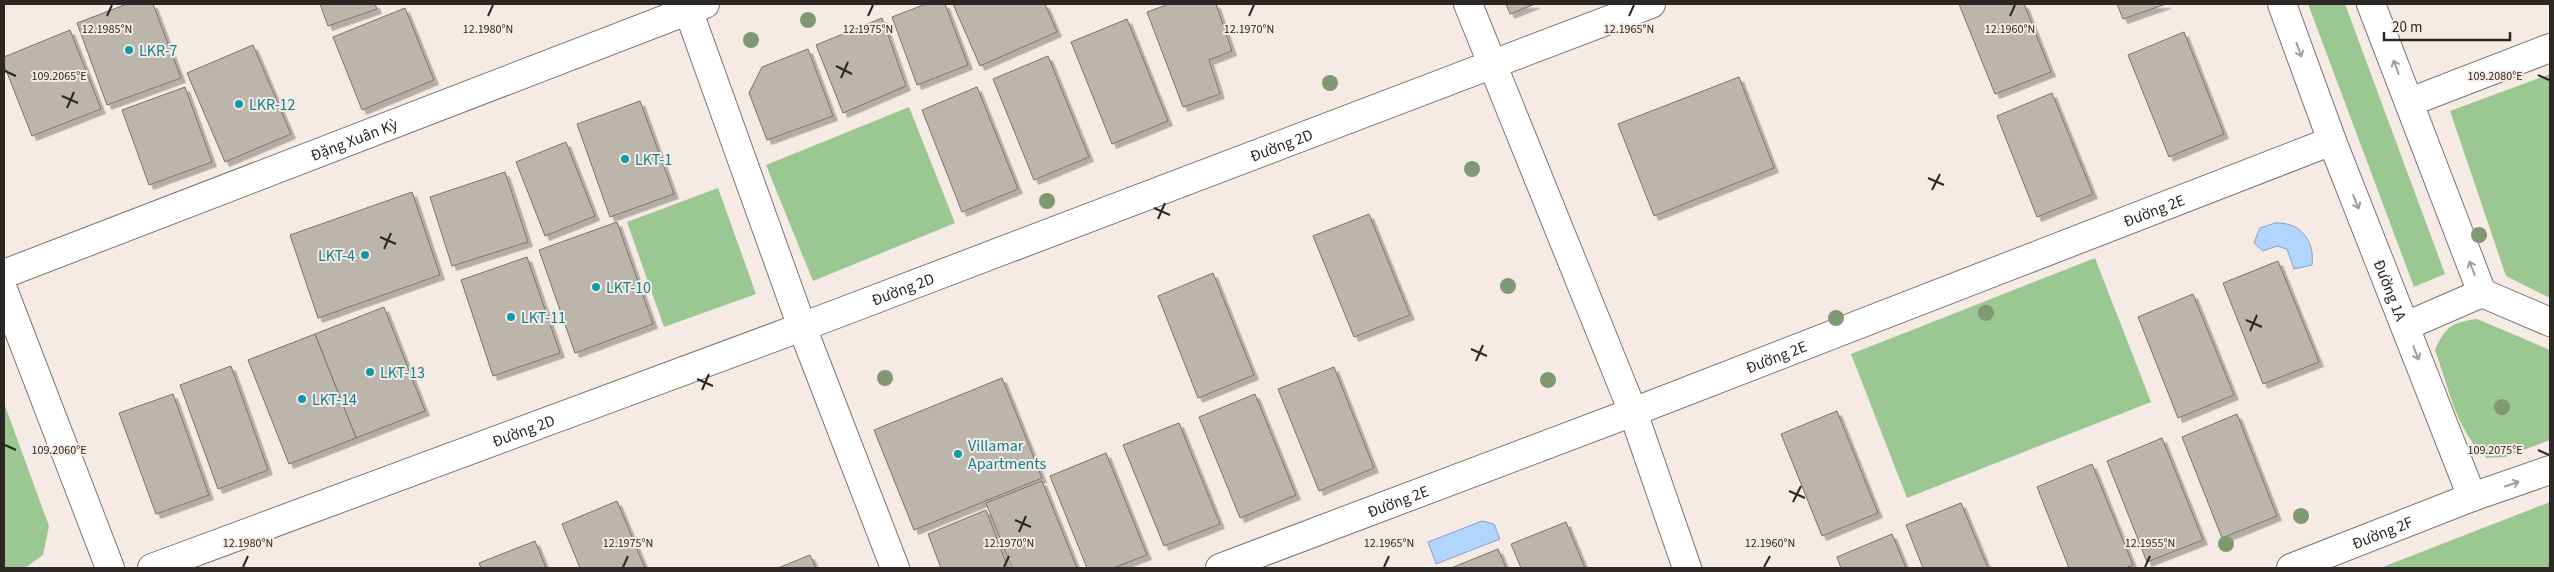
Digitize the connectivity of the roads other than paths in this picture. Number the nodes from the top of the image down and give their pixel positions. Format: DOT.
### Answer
graph roads {
  1 [pos="1468,4"];
  2 [pos="1650,4"];
  3 [pos="2282,4"];
  4 [pos="2371,4"];
  5 [pos="693,6"];
  6 [pos="2550,48"];
  7 [pos="1492,64"];
  8 [pos="2410,102"];
  9 [pos="2332,141"];
  10 [pos="4,274"];
  11 [pos="4,292"];
  12 [pos="2482,293"];
  13 [pos="2550,322"];
  14 [pos="2406,326"];
  15 [pos="802,327"];
  16 [pos="1633,412"];
  17 [pos="2550,470"];
  18 [pos="2472,497"];
  19 [pos="110,568"];
  20 [pos="152,568"];
  21 [pos="895,568"];
  22 [pos="1220,568"];
  23 [pos="1687,568"];
  24 [pos="2291,568"];
  1 -- 7 [label="street"];
  2 -- 7 [label="street, Đường 2D"];
  3 -- 9 [label="street, Đường 1A, one-way"];
  8 -- 4 [label="street, one-way"];
  5 -- 10 [label="street, Đặng Xuân Kỳ"];
  5 -- 15 [label="street"];
  6 -- 8 [label="street"];
  7 -- 15 [label="street, Đường 2D"];
  7 -- 16 [label="street"];
  12 -- 8 [label="street, one-way"];
  9 -- 14 [label="street, Đường 1A, one-way"];
  9 -- 16 [label="street, Đường 2E"];
  11 -- 19 [label="street"];
  12 -- 13 [label="street"];
  12 -- 14 [label="street"];
  14 -- 18 [label="street, Đường 1A, one-way"];
  15 -- 20 [label="street, Đường 2D"];
  15 -- 21 [label="street"];
  16 -- 22 [label="street, Đường 2E"];
  16 -- 23 [label="street"];
  18 -- 17 [label="street, one-way"];
  18 -- 24 [label="street, Đường 2F"];
}
